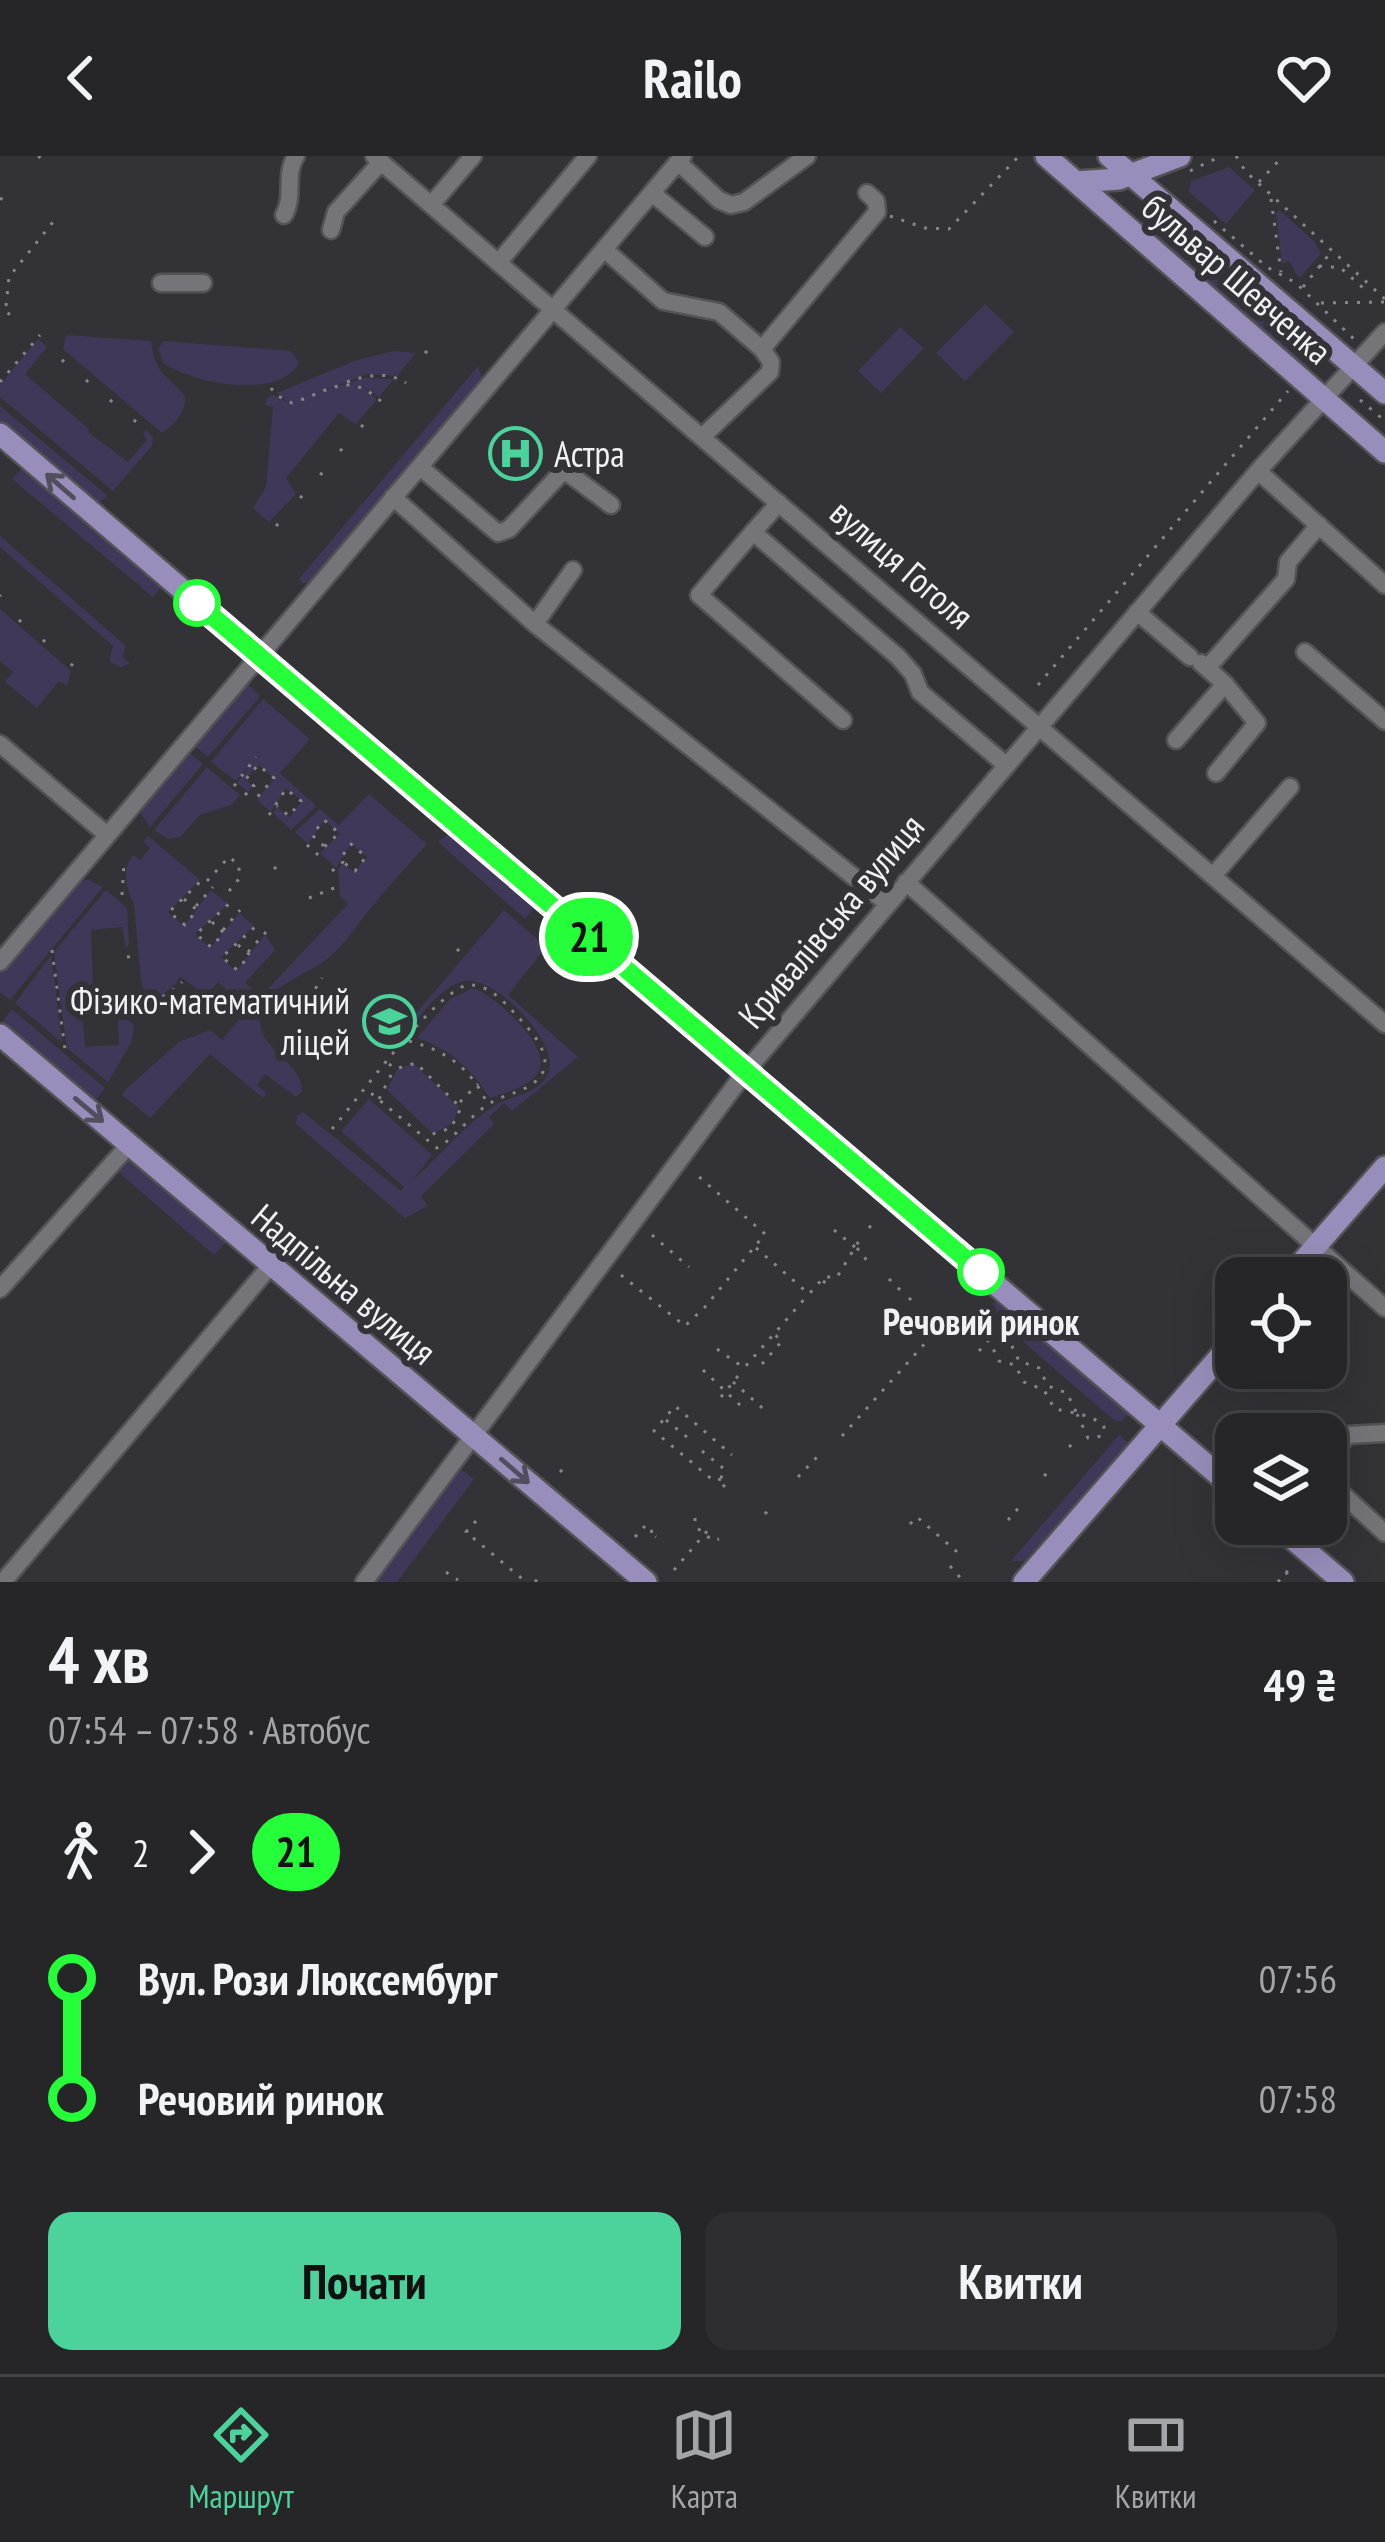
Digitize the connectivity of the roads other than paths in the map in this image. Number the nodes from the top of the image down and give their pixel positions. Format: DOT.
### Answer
graph roads {
  1 [pos="296,156"];
  2 [pos="472,156"];
  3 [pos="588,156"];
  4 [pos="807,156"];
  5 [pos="1046,156"];
  6 [pos="1109,156"];
  7 [pos="377,159"];
  8 [pos="680,159"];
  9 [pos="1181,165"];
  10 [pos="1132,176"];
  11 [pos="1076,182"];
  12 [pos="652,193"];
  13 [pos="867,193"];
  14 [pos="431,206"];
  15 [pos="284,214"];
  16 [pos="331,230"];
  17 [pos="705,237"];
  18 [pos="604,249"];
  19 [pos="498,263"];
  20 [pos="203,283"];
  21 [pos="160,284"];
  22 [pos="553,311"];
  23 [pos="1385,332"];
  24 [pos="761,349"];
  25 [pos="1353,365"];
  26 [pos="1376,392"];
  27 [pos="1323,398"];
  28 [pos="0,434"];
  29 [pos="702,437"];
  30 [pos="1385,452"];
  31 [pos="419,467"];
  32 [pos="1258,471"];
  33 [pos="393,497"];
  34 [pos="779,503"];
  35 [pos="611,505"];
  36 [pos="1319,525"];
  37 [pos="753,532"];
  38 [pos="573,570"];
  39 [pos="1385,585"];
  40 [pos="1137,612"];
  41 [pos="535,624"];
  42 [pos="1305,652"];
  43 [pos="258,655"];
  44 [pos="1199,662"];
  45 [pos="1225,684"];
  46 [pos="843,720"];
  47 [pos="1385,721"];
  48 [pos="1040,726"];
  49 [pos="1175,740"];
  50 [pos="0,744"];
  51 [pos="1006,766"];
  52 [pos="1216,773"];
  53 [pos="1290,787"];
  54 [pos="106,834"];
  55 [pos="1213,876"];
  56 [pos="906,882"];
  57 [pos="888,904"];
  58 [pos="0,962"];
  59 [pos="1385,1024"];
  60 [pos="0,1035"];
  61 [pos="746,1071"];
  62 [pos="129,1145"];
  63 [pos="1385,1167"];
  64 [pos="1316,1246"];
  65 [pos="1306,1257"];
  66 [pos="271,1265"];
  67 [pos="0,1289"];
  68 [pos="1385,1308"];
  69 [pos="1215,1362"];
  70 [pos="1160,1426"];
  71 [pos="1385,1433"];
  72 [pos="473,1435"];
  73 [pos="1347,1436"];
  74 [pos="1215,1472"];
  75 [pos="1347,1498"];
  76 [pos="1385,1533"];
  77 [pos="1300,1545"];
  78 [pos="3,1582"];
  79 [pos="364,1582"];
  80 [pos="646,1582"];
  81 [pos="1024,1582"];
  82 [pos="1343,1582"];
  1 -- 15 [label="street"];
  2 -- 14 [label="street"];
  3 -- 19 [label="street"];
  4 -- 8 [label="street"];
  5 -- 11 [label="main road, бульвар Шевченка"];
  6 -- 10 [label="main road, бульвар Шевченка"];
  7 -- 14 [label="street, вулиця Гоголя"];
  7 -- 16 [label="street"];
  8 -- 12 [label="street"];
  9 -- 10 [label="main road"];
  10 -- 11 [label="main road"];
  10 -- 25 [label="main road, бульвар Шевченка"];
  11 -- 27 [label="main road, бульвар Шевченка"];
  12 -- 17 [label="street"];
  12 -- 18 [label="street"];
  13 -- 24 [label="street"];
  14 -- 19 [label="street, вулиця Гоголя"];
  18 -- 22 [label="street"];
  18 -- 24 [label="street"];
  19 -- 22 [label="street, вулиця Гоголя"];
  20 -- 21 [label="street"];
  22 -- 29 [label="street, вулиця Гоголя"];
  22 -- 31 [label="street"];
  23 -- 25 [label="street, Кривалівська вулиця"];
  24 -- 29 [label="street"];
  25 -- 26 [label="main road, бульвар Шевченка"];
  25 -- 27 [label="street, Кривалівська вулиця"];
  27 -- 30 [label="main road, бульвар Шевченка"];
  27 -- 32 [label="street, Кривалівська вулиця"];
  43 -- 28 [label="main road, one-way"];
  29 -- 34 [label="street, вулиця Гоголя"];
  31 -- 33 [label="street"];
  31 -- 35 [label="street"];
  32 -- 36 [label="street"];
  32 -- 40 [label="street, Кривалівська вулиця"];
  33 -- 41 [label="street"];
  33 -- 43 [label="street"];
  34 -- 37 [label="street"];
  34 -- 48 [label="street, вулиця Гоголя"];
  36 -- 39 [label="street"];
  36 -- 44 [label="street"];
  37 -- 46 [label="street"];
  37 -- 51 [label="street"];
  38 -- 41 [label="street"];
  40 -- 44 [label="street"];
  40 -- 48 [label="street, Кривалівська вулиця"];
  41 -- 57 [label="street"];
  42 -- 47 [label="street"];
  43 -- 54 [label="street"];
  43 -- 61 [label="main road"];
  44 -- 45 [label="street"];
  45 -- 49 [label="street"];
  45 -- 52 [label="street"];
  48 -- 51 [label="street, Кривалівська вулиця"];
  48 -- 55 [label="street, вулиця Гоголя"];
  50 -- 54 [label="street"];
  51 -- 56 [label="street, Кривалівська вулиця"];
  53 -- 55 [label="street"];
  54 -- 58 [label="street"];
  55 -- 59 [label="street, вулиця Гоголя"];
  56 -- 57 [label="street, Кривалівська вулиця"];
  56 -- 64 [label="street"];
  57 -- 61 [label="street, Кривалівська вулиця"];
  60 -- 62 [label="main road, Надпільна вулиця, one-way"];
  61 -- 70 [label="main road"];
  61 -- 72 [label="street, Кривалівська вулиця"];
  62 -- 66 [label="main road, Надпільна вулиця"];
  62 -- 67 [label="street"];
  63 -- 64 [label="main road"];
  64 -- 65 [label="main road"];
  64 -- 68 [label="street"];
  66 -- 72 [label="main road, Надпільна вулиця"];
  66 -- 78 [label="street"];
  69 -- 70 [label="main road"];
  70 -- 74 [label="main road"];
  70 -- 81 [label="main road"];
  71 -- 73 [label="street"];
  72 -- 79 [label="street, Кривалівська вулиця"];
  72 -- 80 [label="main road, Надпільна вулиця, one-way"];
  75 -- 76 [label="street"];
  77 -- 82 [label="main road"];
}
